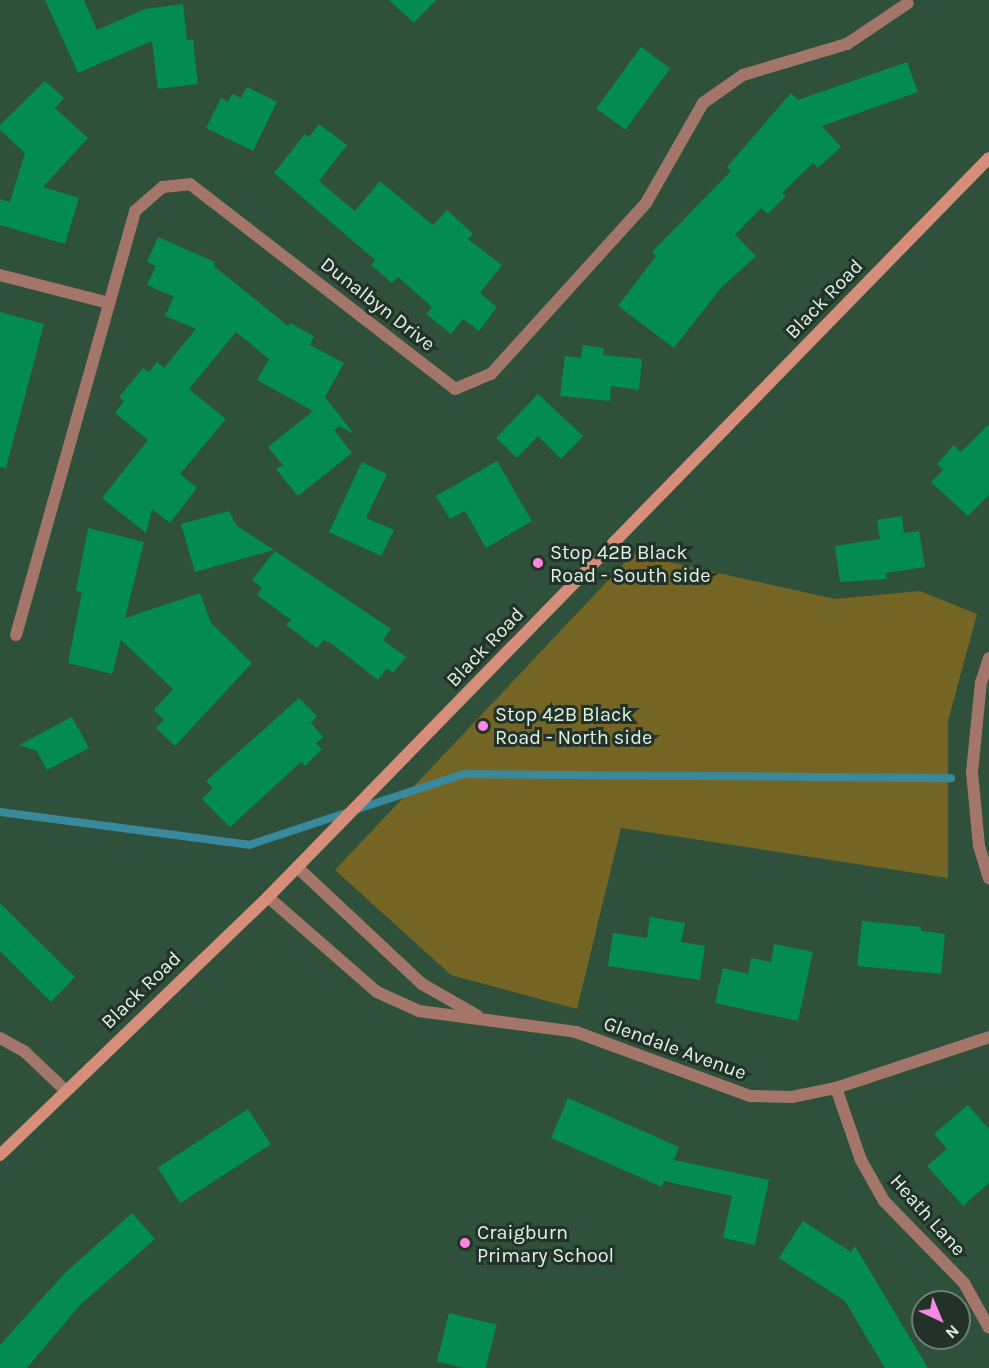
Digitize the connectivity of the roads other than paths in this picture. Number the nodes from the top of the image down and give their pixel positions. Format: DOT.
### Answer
graph roads {
  1 [pos="908,3"];
  2 [pos="989,158"];
  3 [pos="0,275"];
  4 [pos="109,303"];
  5 [pos="16,635"];
  6 [pos="989,658"];
  7 [pos="297,867"];
  8 [pos="989,879"];
  9 [pos="268,897"];
  10 [pos="484,1020"];
  11 [pos="989,1037"];
  12 [pos="0,1038"];
  13 [pos="836,1088"];
  14 [pos="65,1090"];
  15 [pos="0,1155"];
  16 [pos="989,1328"];
  1 -- 4 [label="street, Dunalbyn Drive"];
  2 -- 7 [label="main road, Black Road"];
  3 -- 4 [label="street"];
  4 -- 5 [label="street, Dunalbyn Drive"];
  6 -- 8 [label="street"];
  7 -- 9 [label="main road, Black Road"];
  7 -- 10 [label="street, Glendale Avenue"];
  9 -- 10 [label="street, Glendale Avenue"];
  9 -- 14 [label="main road, Black Road"];
  10 -- 13 [label="street, Glendale Avenue"];
  11 -- 13 [label="street, Glendale Avenue"];
  12 -- 14 [label="street"];
  13 -- 16 [label="street, Heath Lane"];
  14 -- 15 [label="main road, Black Road"];
}
